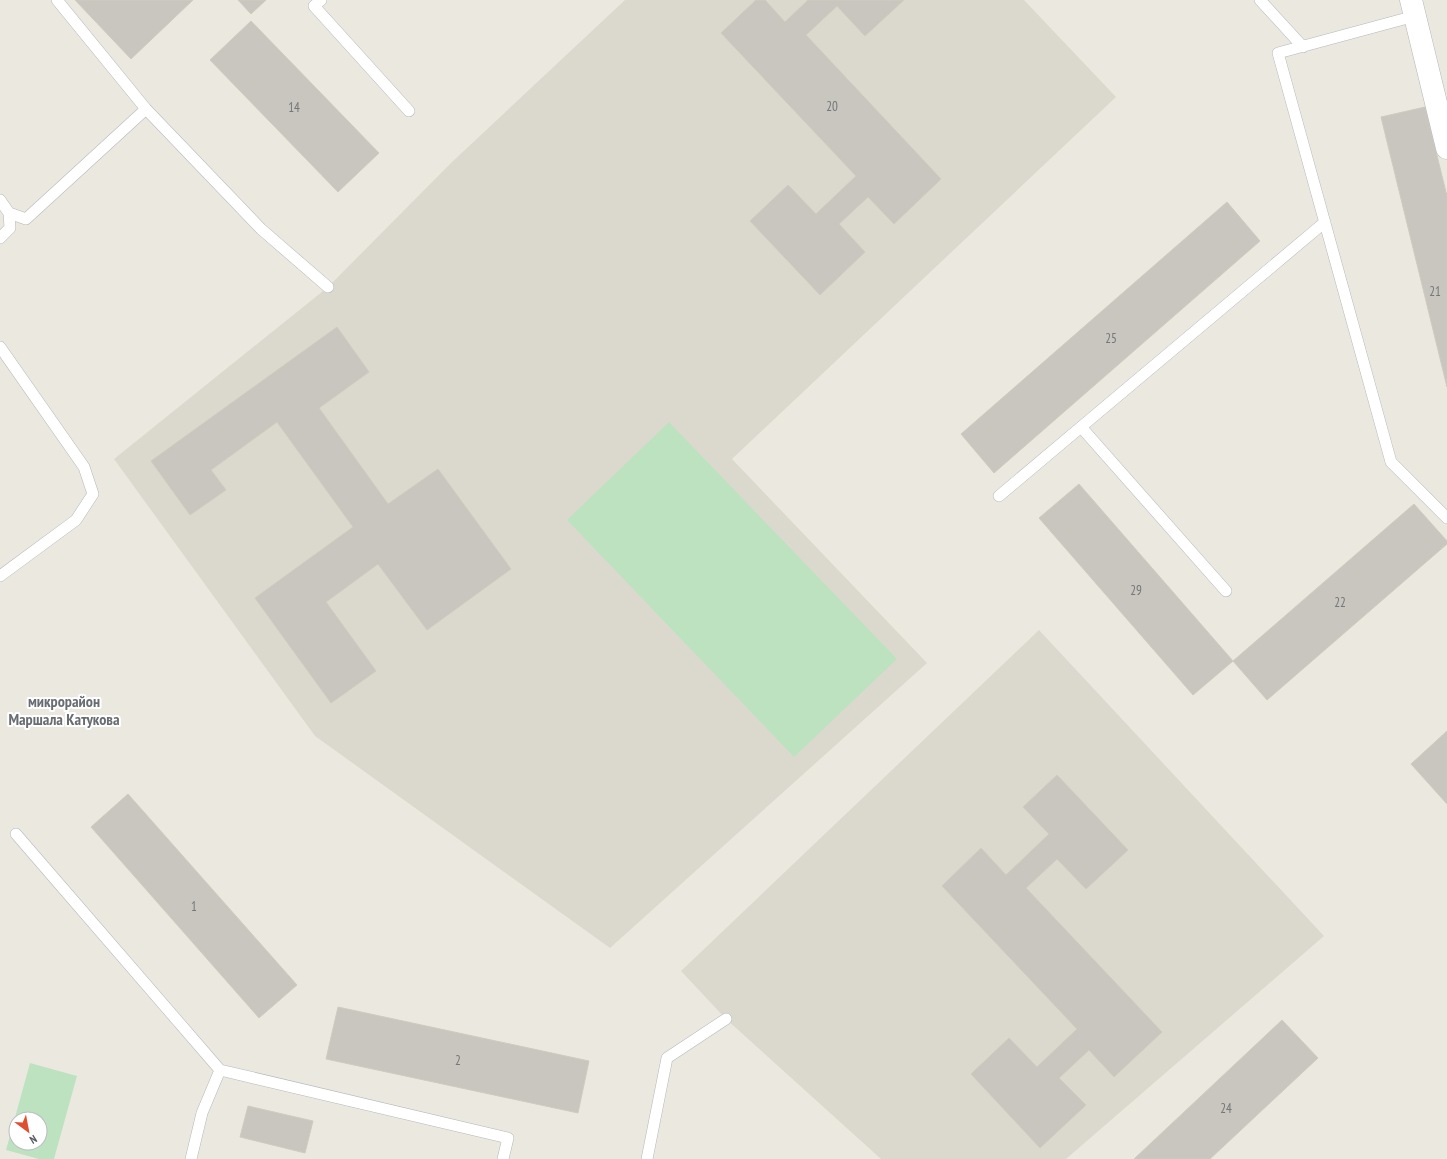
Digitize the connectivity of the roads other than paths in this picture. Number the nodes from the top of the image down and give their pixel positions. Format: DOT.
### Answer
graph roads {
  1 [pos="57,0"];
  2 [pos="321,0"];
  3 [pos="1260,0"];
  4 [pos="1413,8"];
  5 [pos="1303,47"];
  6 [pos="146,109"];
  7 [pos="409,111"];
  8 [pos="1447,148"];
  9 [pos="0,200"];
  10 [pos="9,213"];
  11 [pos="1325,222"];
  12 [pos="0,238"];
  13 [pos="328,287"];
  14 [pos="0,347"];
  15 [pos="1081,427"];
  16 [pos="999,496"];
  17 [pos="1447,518"];
  18 [pos="0,576"];
  19 [pos="1226,591"];
  20 [pos="16,834"];
  21 [pos="726,1018"];
  22 [pos="220,1070"];
  23 [pos="191,1159"];
  24 [pos="503,1159"];
  25 [pos="647,1159"];
  1 -- 6 [label="lane"];
  2 -- 7 [label="lane"];
  3 -- 5 [label="lane"];
  4 -- 5 [label="lane"];
  4 -- 8 [label="street"];
  5 -- 11 [label="lane"];
  6 -- 10 [label="lane"];
  6 -- 13 [label="lane"];
  9 -- 10 [label="lane"];
  10 -- 12 [label="lane"];
  11 -- 15 [label="lane"];
  11 -- 17 [label="lane"];
  14 -- 18 [label="lane"];
  15 -- 16 [label="lane"];
  15 -- 19 [label="lane"];
  20 -- 22 [label="lane"];
  21 -- 25 [label="lane"];
  22 -- 23 [label="lane"];
  22 -- 24 [label="lane"];
}
